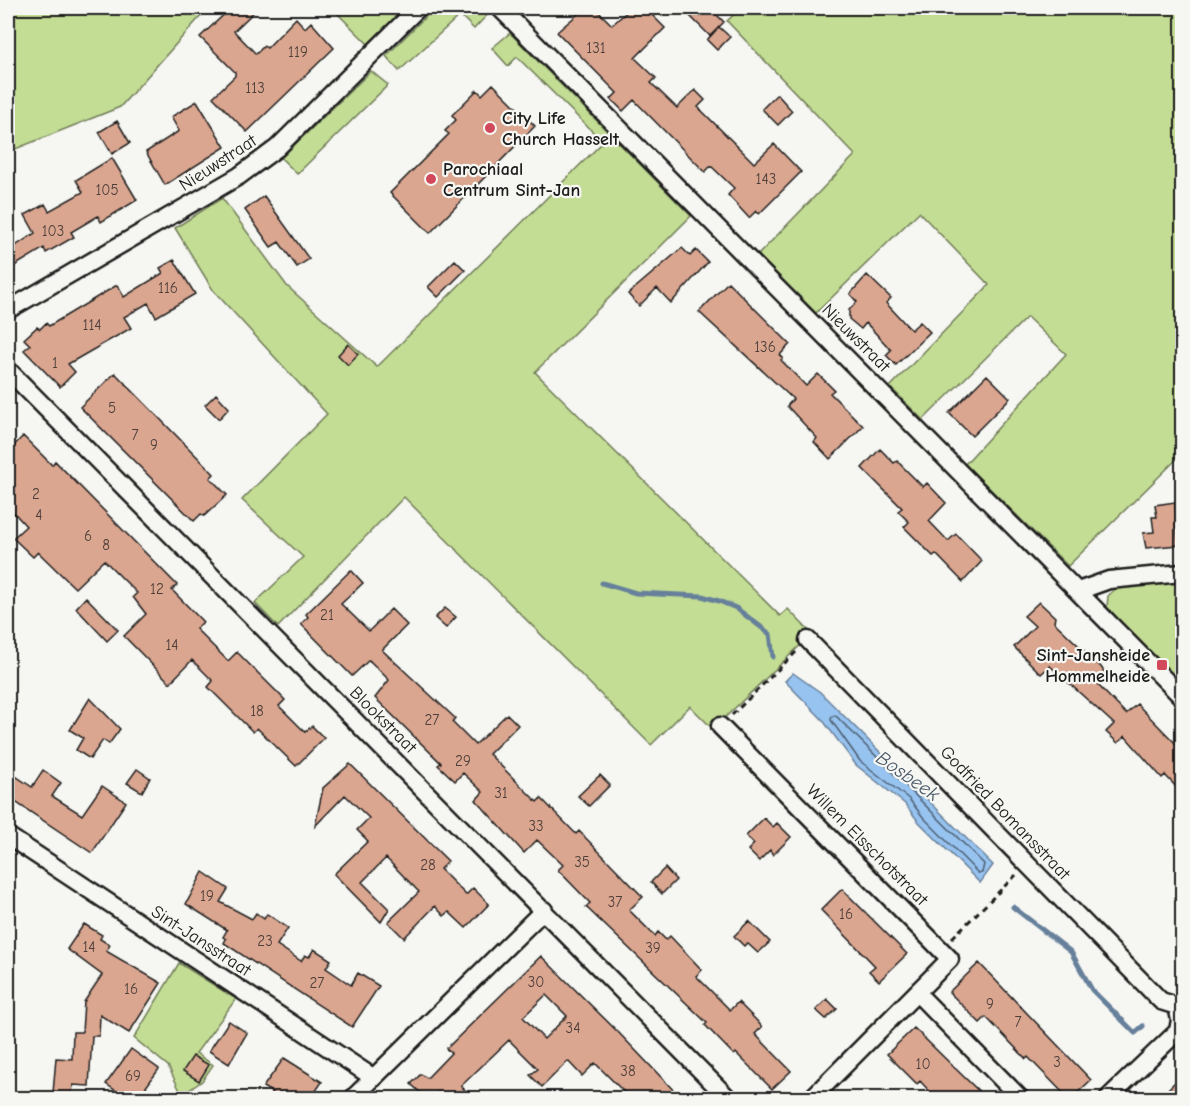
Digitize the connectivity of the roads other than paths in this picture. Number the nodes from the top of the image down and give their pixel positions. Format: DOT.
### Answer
graph roads {
  1 [pos="418,8"];
  2 [pos="500,8"];
  3 [pos="8,310"];
  4 [pos="8,370"];
  5 [pos="1182,573"];
  6 [pos="1078,591"];
  7 [pos="808,640"];
  8 [pos="1182,698"];
  9 [pos="720,726"];
  10 [pos="8,837"];
  11 [pos="544,910"];
  12 [pos="918,994"];
  13 [pos="1180,1005"];
  14 [pos="374,1078"];
  15 [pos="353,1098"];
  16 [pos="728,1098"];
  17 [pos="812,1098"];
  18 [pos="1020,1098"];
  19 [pos="1108,1098"];
  1 -- 3 [label="street, Nieuwstraat"];
  2 -- 6 [label="street, Nieuwstraat"];
  4 -- 11 [label="street, Blookstraat"];
  5 -- 6 [label="street"];
  6 -- 8 [label="street, Nieuwstraat"];
  7 -- 13 [label="street, Godfried Bomansstraat"];
  9 -- 12 [label="street, Willem Elsschotstraat"];
  10 -- 14 [label="street, Sint-Jansstraat"];
  11 -- 14 [label="street"];
  11 -- 16 [label="street, Blookstraat"];
  12 -- 17 [label="street, Willem Elsschotstraat"];
  12 -- 18 [label="street"];
  13 -- 19 [label="street, Godfried Bomansstraat"];
  14 -- 15 [label="street"];
}
